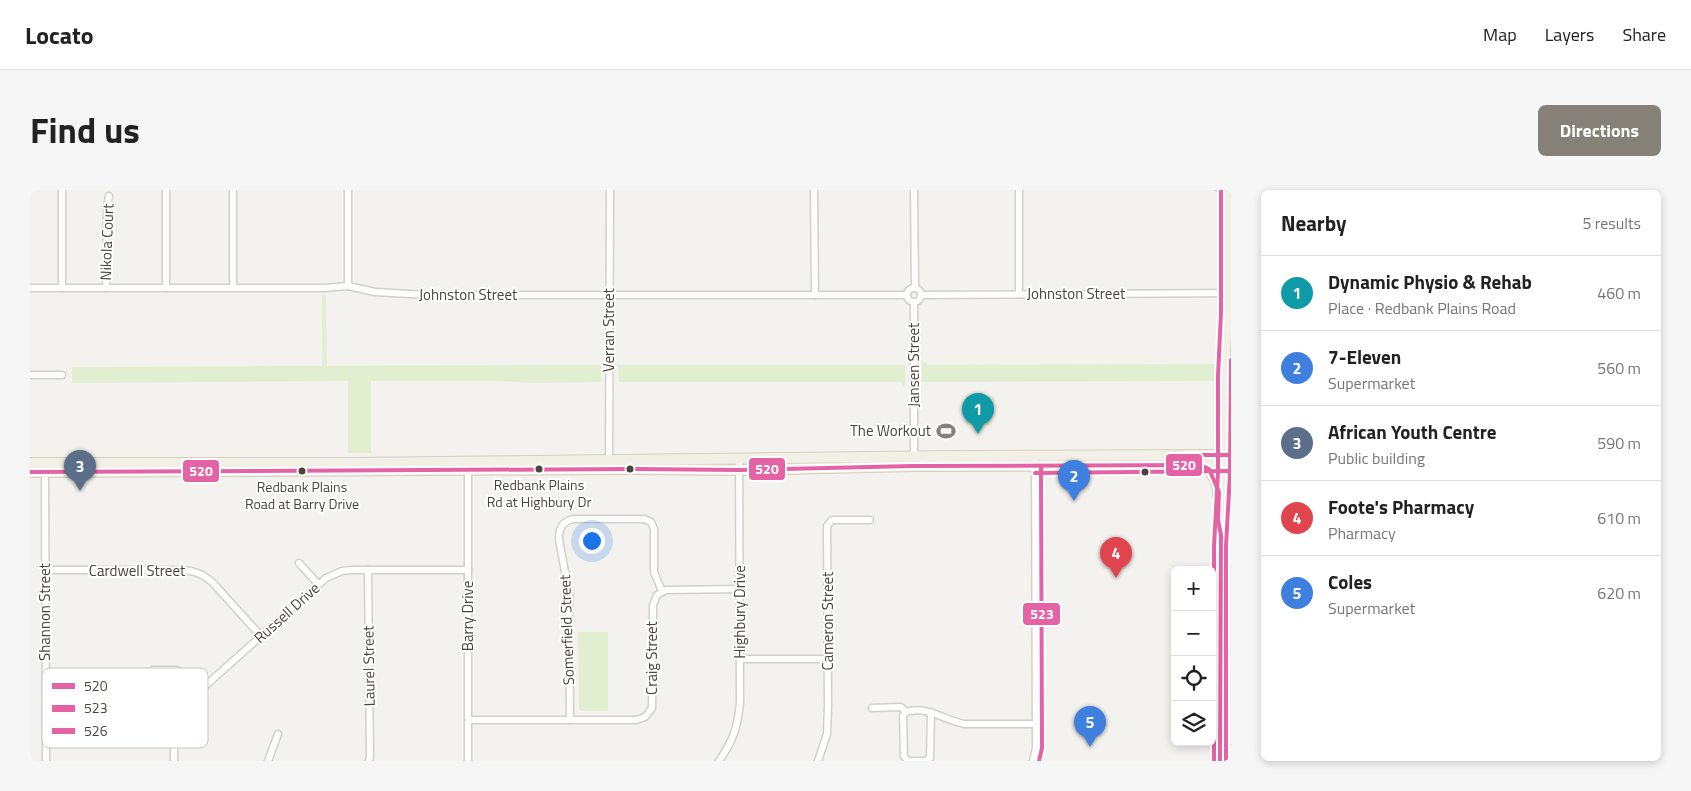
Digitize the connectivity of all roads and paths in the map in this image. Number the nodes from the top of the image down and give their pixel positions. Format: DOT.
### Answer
graph roads {
  1 [pos="62,190"];
  2 [pos="166,190"];
  3 [pos="233,190"];
  4 [pos="348,190"];
  5 [pos="610,190"];
  6 [pos="814,190"];
  7 [pos="914,190"];
  8 [pos="1019,190"];
  9 [pos="1227,190"];
  10 [pos="109,196"];
  11 [pos="348,286"];
  12 [pos="233,287"];
  13 [pos="30,288"];
  14 [pos="62,288"];
  15 [pos="106,288"];
  16 [pos="166,288"];
  17 [pos="915,288"];
  18 [pos="1229,293"];
  19 [pos="1019,294"];
  20 [pos="814,295"];
  21 [pos="907,295"];
  22 [pos="922,295"];
  23 [pos="609,296"];
  24 [pos="914,303"];
  25 [pos="30,375"];
  26 [pos="62,376"];
  27 [pos="1086,455"];
  28 [pos="739,459"];
  29 [pos="1227,460"];
  30 [pos="914,461"];
  31 [pos="1035,461"];
  32 [pos="30,462"];
  33 [pos="609,465"];
  34 [pos="1200,465"];
  35 [pos="1130,466"];
  36 [pos="45,467"];
  37 [pos="739,470"];
  38 [pos="468,471"];
  39 [pos="30,472"];
  40 [pos="870,520"];
  41 [pos="1222,535"];
  42 [pos="299,563"];
  43 [pos="45,570"];
  44 [pos="368,570"];
  45 [pos="468,570"];
  46 [pos="1231,572"];
  47 [pos="318,584"];
  48 [pos="740,590"];
  49 [pos="662,591"];
  50 [pos="261,636"];
  51 [pos="740,659"];
  52 [pos="828,659"];
  53 [pos="46,668"];
  54 [pos="1231,671"];
  55 [pos="208,682"];
  56 [pos="872,708"];
  57 [pos="906,712"];
  58 [pos="931,712"];
  59 [pos="469,720"];
  60 [pos="570,720"];
  61 [pos="1036,724"];
  62 [pos="278,734"];
  63 [pos="1231,739"];
  64 [pos="46,748"];
  65 [pos="174,748"];
  66 [pos="46,761"];
  67 [pos="174,761"];
  68 [pos="268,761"];
  69 [pos="369,761"];
  70 [pos="468,761"];
  71 [pos="719,761"];
  72 [pos="818,761"];
  73 [pos="1034,761"];
  74 [pos="1220,761"];
  1 -- 14 [label="street"];
  2 -- 16 [label="street"];
  3 -- 12 [label="street"];
  4 -- 11 [label="street"];
  5 -- 23 [label="street, Verran Street"];
  6 -- 20 [label="street"];
  7 -- 17 [label="street"];
  8 -- 19 [label="street"];
  9 -- 18 [label="main road"];
  10 -- 15 [label="street, Nikola Court"];
  11 -- 12 [label="street, Johnston Street"];
  11 -- 23 [label="street, Johnston Street"];
  12 -- 16 [label="street, Johnston Street"];
  13 -- 14 [label="street, Johnston Street"];
  14 -- 15 [label="street, Johnston Street"];
  15 -- 16 [label="street, Johnston Street"];
  17 -- 21 [label="street"];
  17 -- 22 [label="street"];
  18 -- 19 [label="street, Johnston Street"];
  18 -- 29 [label="main road"];
  19 -- 22 [label="street, Johnston Street"];
  20 -- 21 [label="street, Johnston Street"];
  20 -- 23 [label="street, Johnston Street"];
  21 -- 24 [label="street"];
  22 -- 24 [label="street"];
  23 -- 33 [label="street, Verran Street"];
  24 -- 30 [label="street, Jansen Street"];
  25 -- 26 [label="street"];
  27 -- 29 [label="main road"];
  27 -- 31 [label="main road"];
  27 -- 35 [label="main road"];
  28 -- 30 [label="main road"];
  28 -- 33 [label="main road"];
  28 -- 37 [label="street, Highbury Drive"];
  29 -- 34 [label="main road"];
  29 -- 41 [label="main road"];
  30 -- 31 [label="main road"];
  30 -- 37 [label="main road"];
  31 -- 35 [label="main road"];
  31 -- 61 [label="street"];
  32 -- 36 [label="main road"];
  33 -- 36 [label="main road"];
  33 -- 37 [label="main road"];
  33 -- 38 [label="main road"];
  34 -- 35 [label="main road"];
  34 -- 41 [label="main road"];
  36 -- 38 [label="main road"];
  36 -- 39 [label="main road"];
  36 -- 43 [label="street, Shannon Street"];
  37 -- 48 [label="street, Highbury Drive"];
  38 -- 45 [label="street, Barry Drive"];
  40 -- 52 [label="street, Cameron Street"];
  41 -- 74 [label="main road"];
  42 -- 47 [label="street"];
  43 -- 50 [label="street, Cardwell Street"];
  43 -- 53 [label="street, Shannon Street"];
  44 -- 45 [label="street, Russell Drive"];
  44 -- 47 [label="street, Russell Drive"];
  44 -- 69 [label="street, Laurel Street"];
  45 -- 59 [label="street, Barry Drive"];
  46 -- 54 [label="main road"];
  47 -- 50 [label="street, Russell Drive"];
  48 -- 49 [label="street"];
  48 -- 51 [label="street, Highbury Drive"];
  49 -- 60 [label="street, Craig Street"];
  49 -- 60 [label="street, Somerfield Street"];
  50 -- 55 [label="street, Russell Drive"];
  51 -- 52 [label="street"];
  51 -- 71 [label="street, Highbury Drive"];
  52 -- 72 [label="street, Cameron Street"];
  54 -- 63 [label="main road"];
  56 -- 57 [label="street"];
  57 -- 58 [label="street"];
  57 -- 58 [label="street"];
  58 -- 61 [label="street"];
  59 -- 60 [label="street, Craig Street"];
  59 -- 70 [label="street, Barry Drive"];
  61 -- 73 [label="street"];
  62 -- 68 [label="street"];
  64 -- 66 [label="street, Shannon Street"];
  65 -- 67 [label="street, Russell Drive"];
}
